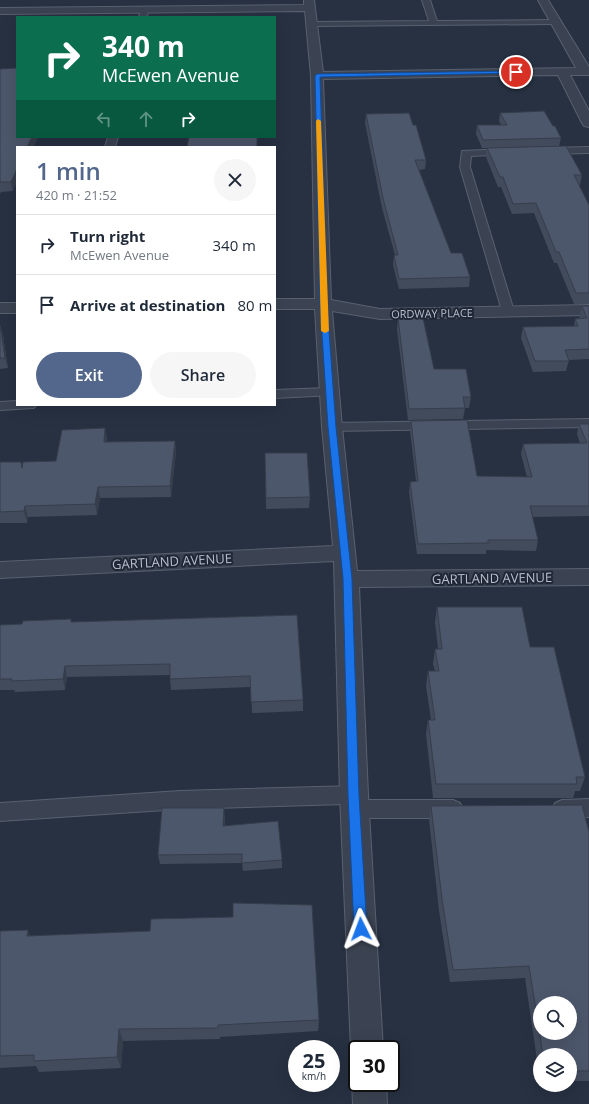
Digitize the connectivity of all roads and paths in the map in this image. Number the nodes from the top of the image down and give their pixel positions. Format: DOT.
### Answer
graph roads {
  1 [pos="426,0"];
  2 [pos="543,0"];
  3 [pos="0,11"];
  4 [pos="310,11"];
  5 [pos="144,13"];
  6 [pos="555,22"];
  7 [pos="434,23"];
  8 [pos="562,71"];
  9 [pos="586,71"];
  10 [pos="317,76"];
  11 [pos="589,123"];
  12 [pos="589,150"];
  13 [pos="535,151"];
  14 [pos="520,152"];
  15 [pos="276,304"];
  16 [pos="323,304"];
  17 [pos="0,308"];
  18 [pos="16,308"];
  19 [pos="589,310"];
  20 [pos="508,311"];
  21 [pos="330,392"];
  22 [pos="276,394"];
  23 [pos="16,405"];
  24 [pos="0,406"];
  25 [pos="589,423"];
  26 [pos="332,427"];
  27 [pos="345,552"];
  28 [pos="0,570"];
  29 [pos="589,577"];
  30 [pos="347,579"];
  31 [pos="354,802"];
  32 [pos="589,808"];
  33 [pos="472,809"];
  34 [pos="543,809"];
  35 [pos="0,812"];
  36 [pos="367,1040"];
  37 [pos="369,1092"];
  38 [pos="370,1104"];
  1 -- 7 [label="lane"];
  2 -- 6 [label="street"];
  3 -- 5 [label="street"];
  4 -- 5 [label="street"];
  4 -- 7 [label="lane"];
  4 -- 10 [label="street"];
  6 -- 7 [label="lane"];
  6 -- 9 [label="street"];
  8 -- 9 [label="street"];
  8 -- 10 [label="street"];
  8 -- 11 [label="street"];
  10 -- 16 [label="street"];
  12 -- 13 [label="lane"];
  14 -- 20 [label="lane"];
  15 -- 16 [label="street, ORDWAY PLACE"];
  16 -- 20 [label="street, ORDWAY PLACE"];
  16 -- 21 [label="street"];
  17 -- 18 [label="street"];
  19 -- 20 [label="street, ORDWAY PLACE"];
  21 -- 22 [label="lane"];
  21 -- 26 [label="street"];
  23 -- 24 [label="lane"];
  25 -- 26 [label="lane"];
  26 -- 27 [label="street"];
  27 -- 28 [label="street, GARTLAND AVENUE"];
  27 -- 30 [label="street"];
  29 -- 30 [label="street, GARTLAND AVENUE"];
  30 -- 31 [label="street"];
  31 -- 33 [label="lane"];
  31 -- 35 [label="lane"];
  31 -- 36 [label="street"];
  32 -- 34 [label="lane"];
  37 -- 38 [label="street"];
}
